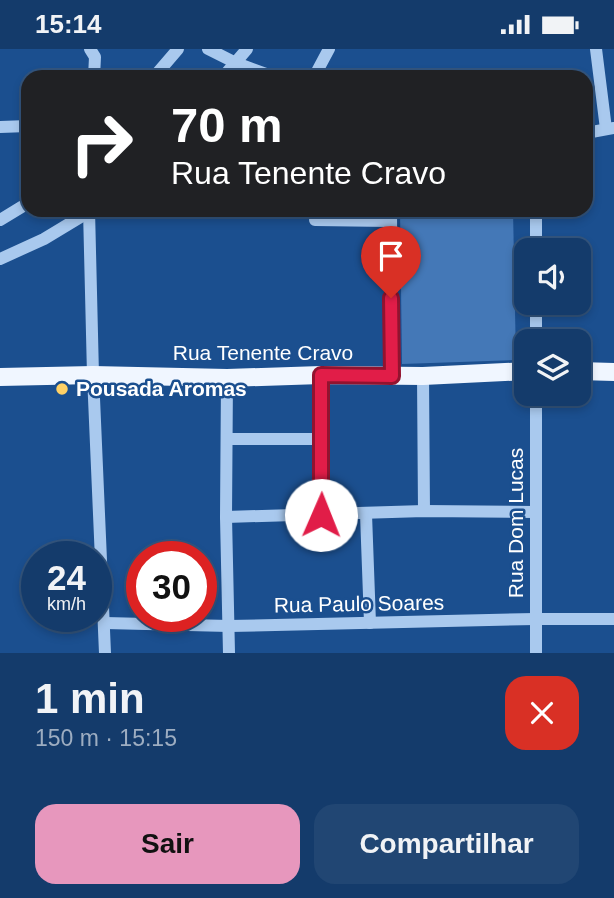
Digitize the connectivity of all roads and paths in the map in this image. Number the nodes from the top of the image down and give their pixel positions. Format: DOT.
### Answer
graph roads {
  1 [pos="90,49"];
  2 [pos="178,49"];
  3 [pos="208,49"];
  4 [pos="247,49"];
  5 [pos="329,49"];
  6 [pos="596,49"];
  7 [pos="236,63"];
  8 [pos="95,70"];
  9 [pos="160,70"];
  10 [pos="230,70"];
  11 [pos="255,70"];
  12 [pos="318,70"];
  13 [pos="21,126"];
  14 [pos="0,127"];
  15 [pos="610,129"];
  16 [pos="21,207"];
  17 [pos="80,217"];
  18 [pos="90,217"];
  19 [pos="371,217"];
  20 [pos="390,217"];
  21 [pos="536,217"];
  22 [pos="0,219"];
  23 [pos="315,220"];
  24 [pos="536,238"];
  25 [pos="0,259"];
  26 [pos="591,371"];
  27 [pos="514,372"];
  28 [pos="614,372"];
  29 [pos="93,375"];
  30 [pos="321,375"];
  31 [pos="392,376"];
  32 [pos="423,376"];
  33 [pos="0,377"];
  34 [pos="227,378"];
  35 [pos="536,406"];
  36 [pos="227,439"];
  37 [pos="322,439"];
  38 [pos="424,511"];
  39 [pos="535,512"];
  40 [pos="366,514"];
  41 [pos="321,515"];
  42 [pos="226,517"];
  43 [pos="101,541"];
  44 [pos="535,618"];
  45 [pos="614,618"];
  46 [pos="112,623"];
  47 [pos="370,623"];
  48 [pos="229,626"];
  49 [pos="105,632"];
  50 [pos="106,653"];
  51 [pos="229,653"];
  52 [pos="536,653"];
  1 -- 8 [label="street"];
  2 -- 9 [label="street"];
  3 -- 7 [label="street"];
  4 -- 7 [label="street"];
  5 -- 12 [label="street"];
  6 -- 15 [label="street"];
  7 -- 10 [label="street"];
  7 -- 11 [label="street"];
  13 -- 14 [label="street"];
  16 -- 22 [label="street"];
  17 -- 25 [label="street"];
  18 -- 29 [label="street"];
  19 -- 23 [label="street"];
  20 -- 31 [label="street"];
  21 -- 24 [label="street"];
  26 -- 28 [label="main road"];
  27 -- 32 [label="main road, Rua Tenente Cravo"];
  29 -- 33 [label="main road, Rua Tenente Cravo"];
  29 -- 34 [label="main road, Rua Tenente Cravo"];
  29 -- 43 [label="street"];
  30 -- 31 [label="main road, Rua Tenente Cravo"];
  30 -- 34 [label="main road, Rua Tenente Cravo"];
  30 -- 37 [label="street"];
  31 -- 32 [label="main road, Rua Tenente Cravo"];
  32 -- 38 [label="street"];
  34 -- 36 [label="street"];
  35 -- 39 [label="street, Rua Dom Lucas"];
  36 -- 37 [label="street"];
  36 -- 42 [label="street"];
  37 -- 41 [label="street"];
  38 -- 39 [label="street"];
  38 -- 40 [label="street"];
  39 -- 44 [label="street, Rua Dom Lucas"];
  40 -- 41 [label="street"];
  40 -- 47 [label="street"];
  41 -- 42 [label="street"];
  42 -- 48 [label="street"];
  44 -- 45 [label="street, Rua Paulo Soares"];
  44 -- 47 [label="street, Rua Paulo Soares"];
  44 -- 52 [label="street, Rua Dom Lucas"];
  46 -- 48 [label="street, Rua Paulo Soares"];
  47 -- 48 [label="street, Rua Paulo Soares"];
  48 -- 51 [label="street"];
  49 -- 50 [label="street"];
}
